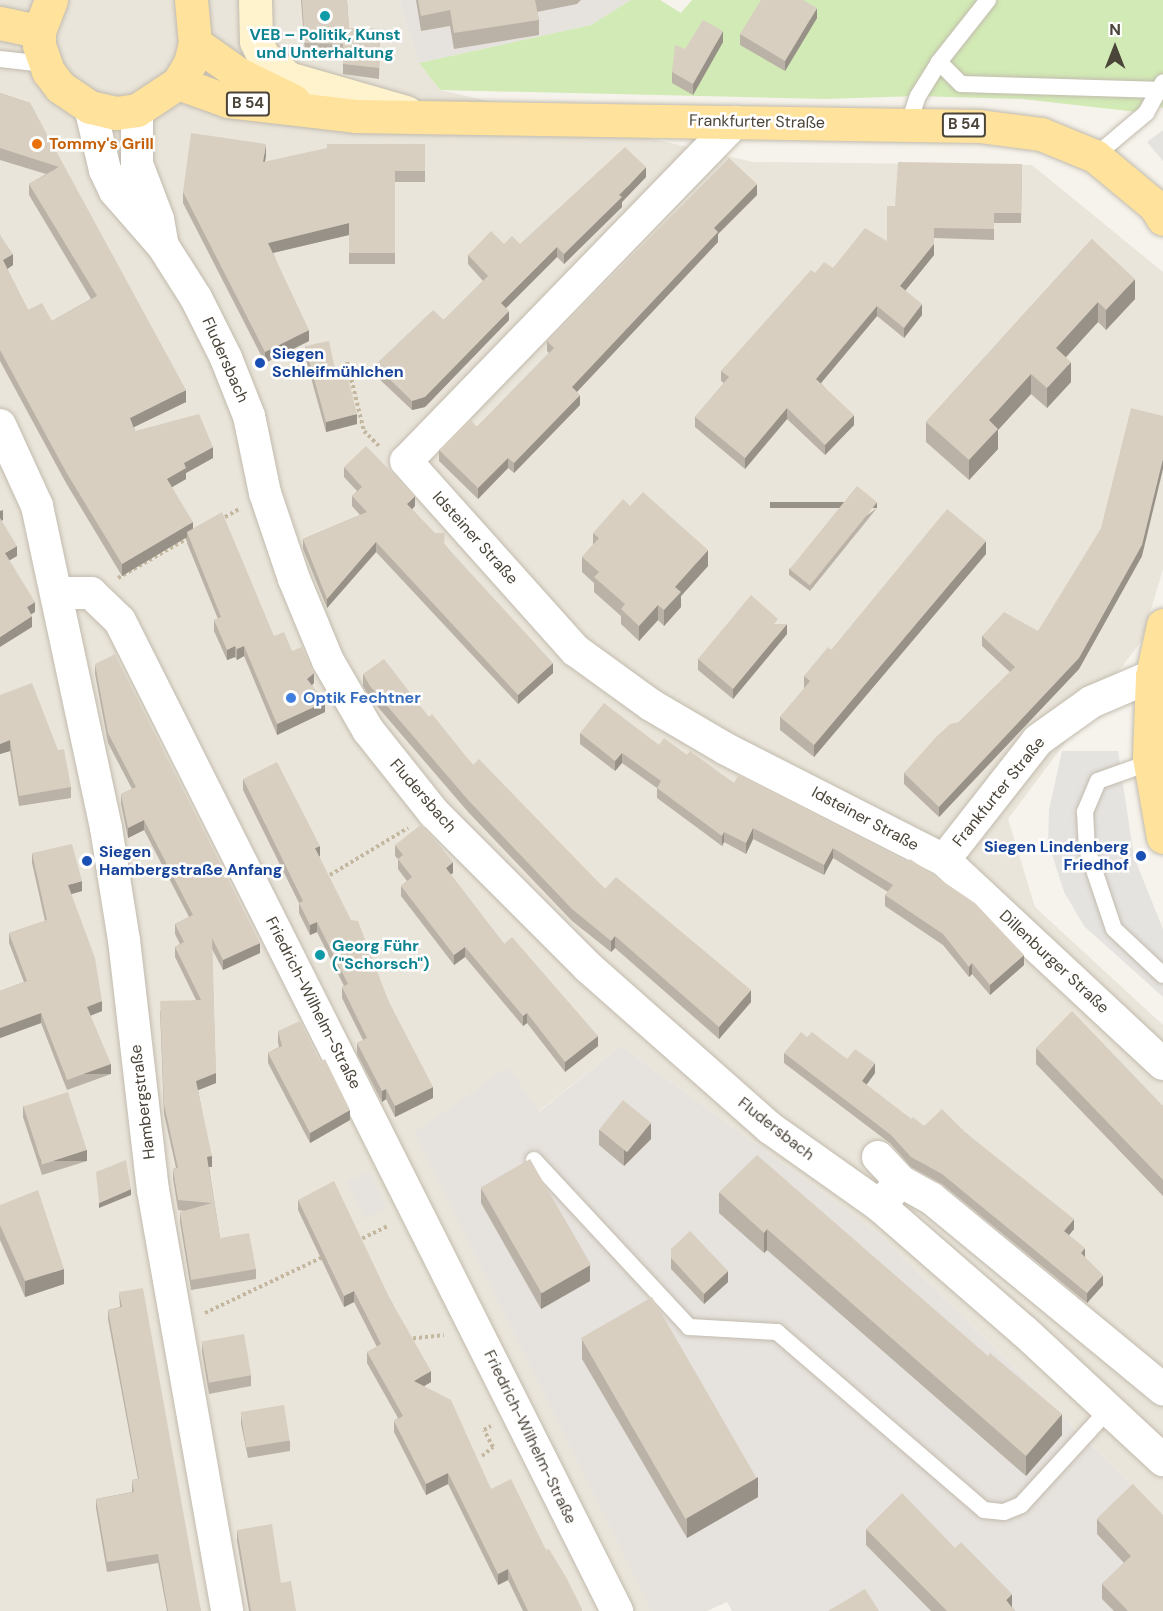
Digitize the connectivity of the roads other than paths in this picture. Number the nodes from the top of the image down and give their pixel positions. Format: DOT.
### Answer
graph roads {
  1 [pos="51,0"];
  2 [pos="191,0"];
  3 [pos="255,0"];
  4 [pos="988,0"];
  5 [pos="0,23"];
  6 [pos="39,31"];
  7 [pos="195,43"];
  8 [pos="0,59"];
  9 [pos="939,62"];
  10 [pos="45,64"];
  11 [pos="178,82"];
  12 [pos="1162,86"];
  13 [pos="90,107"];
  14 [pos="137,110"];
  15 [pos="320,113"];
  16 [pos="425,118"];
  17 [pos="735,122"];
  18 [pos="909,123"];
  19 [pos="1095,156"];
  20 [pos="1163,219"];
  21 [pos="163,246"];
  22 [pos="0,425"];
  23 [pos="57,593"];
  24 [pos="1163,625"];
  25 [pos="1152,676"];
  26 [pos="1149,757"];
  27 [pos="1163,837"];
  28 [pos="945,860"];
  29 [pos="1163,975"];
  30 [pos="1163,1064"];
  31 [pos="878,1157"];
  32 [pos="534,1160"];
  33 [pos="900,1181"];
  34 [pos="880,1206"];
  35 [pos="1163,1389"];
  36 [pos="1109,1409"];
  37 [pos="1163,1460"];
  38 [pos="227,1611"];
  39 [pos="617,1611"];
  1 -- 6 [label="main road"];
  2 -- 7 [label="main road"];
  3 -- 16 [label="main road"];
  4 -- 9 [label="lane"];
  5 -- 6 [label="main road"];
  6 -- 10 [label="main road"];
  7 -- 11 [label="main road"];
  7 -- 15 [label="main road, Frankfurter Straße / B 54"];
  8 -- 10 [label="lane"];
  9 -- 12 [label="lane"];
  9 -- 18 [label="lane"];
  10 -- 13 [label="main road"];
  11 -- 14 [label="main road"];
  11 -- 15 [label="main road, Frankfurter Straße / B 54"];
  12 -- 19 [label="lane"];
  13 -- 14 [label="main road"];
  13 -- 21 [label="street, Fludersbach"];
  14 -- 21 [label="street, Fludersbach"];
  15 -- 16 [label="main road, Frankfurter Straße / B 54"];
  16 -- 17 [label="main road, Frankfurter Straße / B 54"];
  17 -- 18 [label="main road, Frankfurter Straße / B 54"];
  17 -- 28 [label="street, Idsteiner Straße"];
  18 -- 19 [label="main road, Frankfurter Straße / B 54"];
  19 -- 20 [label="main road, Frankfurter Straße / B 54"];
  21 -- 34 [label="street, Fludersbach"];
  22 -- 23 [label="street"];
  23 -- 38 [label="street, Hambergstraße"];
  23 -- 39 [label="street, Friedrich-Wilhelm-Straße"];
  24 -- 25 [label="main road"];
  25 -- 26 [label="main road"];
  25 -- 28 [label="street, Frankfurter Straße"];
  26 -- 27 [label="main road"];
  26 -- 29 [label="lane"];
  28 -- 30 [label="street, Dillenburger Straße"];
  31 -- 33 [label="street"];
  32 -- 36 [label="lane"];
  33 -- 34 [label="street"];
  33 -- 35 [label="street"];
  34 -- 36 [label="street, Fludersbach"];
  36 -- 37 [label="street, Fludersbach"];
}
